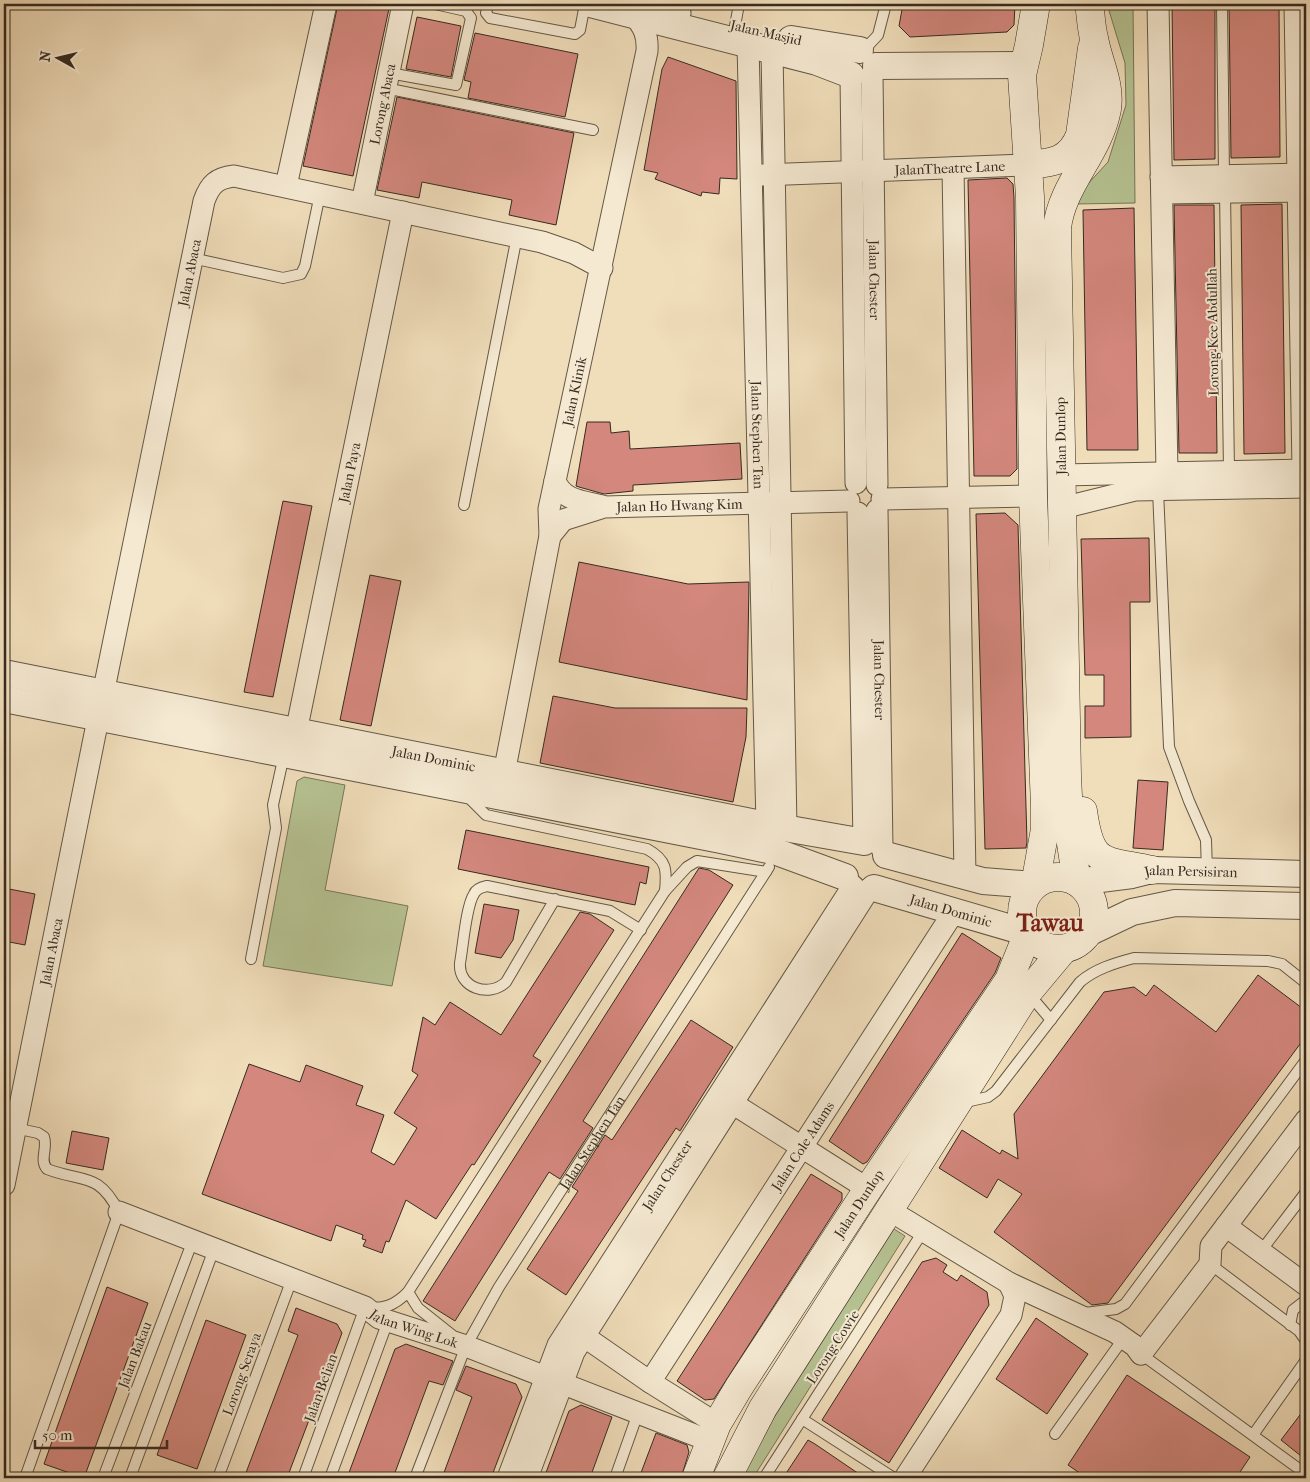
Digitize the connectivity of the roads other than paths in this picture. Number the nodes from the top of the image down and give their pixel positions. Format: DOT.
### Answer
graph roads {
  1 [pos="326,4"];
  2 [pos="403,4"];
  3 [pos="435,4"];
  4 [pos="488,4"];
  5 [pos="585,4"];
  6 [pos="590,4"];
  7 [pos="886,4"];
  8 [pos="1036,4"];
  9 [pos="1089,4"];
  10 [pos="1158,4"];
  11 [pos="1222,4"];
  12 [pos="1296,4"];
  13 [pos="677,8"];
  14 [pos="638,9"];
  15 [pos="748,31"];
  16 [pos="1094,39"];
  17 [pos="865,63"];
  18 [pos="1023,65"];
  19 [pos="387,80"];
  20 [pos="593,130"];
  21 [pos="1027,165"];
  22 [pos="953,168"];
  23 [pos="863,171"];
  24 [pos="774,174"];
  25 [pos="751,175"];
  26 [pos="1302,183"];
  27 [pos="1225,184"];
  28 [pos="1162,185"];
  29 [pos="286,186"];
  30 [pos="320,194"];
  31 [pos="362,203"];
  32 [pos="403,212"];
  33 [pos="610,231"];
  34 [pos="517,236"];
  35 [pos="542,242"];
  36 [pos="192,258"];
  37 [pos="602,268"];
  38 [pos="1229,471"];
  39 [pos="1061,475"];
  40 [pos="1305,476"];
  41 [pos="555,481"];
  42 [pos="1152,481"];
  43 [pos="1033,496"];
  44 [pos="958,498"];
  45 [pos="866,499"];
  46 [pos="780,502"];
  47 [pos="759,503"];
  48 [pos="464,505"];
  49 [pos="604,507"];
  50 [pos="1062,508"];
  51 [pos="550,536"];
  52 [pos="1036,545"];
  53 [pos="4,673"];
  54 [pos="103,694"];
  55 [pos="4,699"];
  56 [pos="98,719"];
  57 [pos="296,732"];
  58 [pos="284,754"];
  59 [pos="1067,776"];
  60 [pos="502,785"];
  61 [pos="460,788"];
  62 [pos="786,828"];
  63 [pos="877,848"];
  64 [pos="771,862"];
  65 [pos="1152,870"];
  66 [pos="1207,871"];
  67 [pos="1306,874"];
  68 [pos="965,876"];
  69 [pos="1076,882"];
  70 [pos="860,885"];
  71 [pos="1035,885"];
  72 [pos="665,891"];
  73 [pos="554,899"];
  74 [pos="1306,906"];
  75 [pos="955,910"];
  76 [pos="641,930"];
  77 [pos="1088,933"];
  78 [pos="1028,934"];
  79 [pos="1064,949"];
  80 [pos="251,959"];
  81 [pos="1306,983"];
  82 [pos="1028,992"];
  83 [pos="1051,1020"];
  84 [pos="1306,1060"];
  85 [pos="732,1103"];
  86 [pos="956,1104"];
  87 [pos="1306,1120"];
  88 [pos="15,1128"];
  89 [pos="802,1147"];
  90 [pos="4,1185"];
  91 [pos="868,1188"];
  92 [pos="1306,1192"];
  93 [pos="889,1210"];
  94 [pos="119,1212"];
  95 [pos="1226,1226"];
  96 [pos="924,1230"];
  97 [pos="193,1240"];
  98 [pos="835,1240"];
  99 [pos="214,1249"];
  100 [pos="1261,1251"];
  101 [pos="1210,1264"];
  102 [pos="292,1279"];
  103 [pos="1009,1283"];
  104 [pos="1306,1285"];
  105 [pos="408,1292"];
  106 [pos="1306,1300"];
  107 [pos="365,1307"];
  108 [pos="1076,1314"];
  109 [pos="1011,1315"];
  110 [pos="388,1322"];
  111 [pos="1290,1325"];
  112 [pos="577,1331"];
  113 [pos="1306,1341"];
  114 [pos="466,1346"];
  115 [pos="1118,1346"];
  116 [pos="1142,1354"];
  117 [pos="1306,1360"];
  118 [pos="554,1380"];
  119 [pos="650,1382"];
  120 [pos="763,1408"];
  121 [pos="638,1413"];
  122 [pos="802,1420"];
  123 [pos="713,1432"];
  124 [pos="1055,1434"];
  125 [pos="1253,1435"];
  126 [pos="1306,1474"];
  127 [pos="25,1478"];
  128 [pos="103,1478"];
  129 [pos="130,1478"];
  130 [pos="218,1478"];
  131 [pos="303,1478"];
  132 [pos="330,1478"];
  133 [pos="415,1478"];
  134 [pos="508,1478"];
  135 [pos="527,1478"];
  136 [pos="614,1478"];
  137 [pos="696,1478"];
  138 [pos="728,1478"];
  139 [pos="764,1478"];
  140 [pos="894,1478"];
  141 [pos="905,1478"];
  1 -- 29 [label="street"];
  2 -- 19 [label="street, Lorong Abaca"];
  3 -- 19 [label="lane"];
  4 -- 5 [label="lane"];
  6 -- 14 [label="street"];
  7 -- 17 [label="lane"];
  8 -- 18 [label="main road, Jalan Dunlop"];
  9 -- 16 [label="main road, Jalan Dunlop"];
  10 -- 28 [label="street"];
  11 -- 27 [label="lane, Lorong Kee Abdullah"];
  12 -- 26 [label="street"];
  13 -- 14 [label="street, Jalan Masjid"];
  13 -- 15 [label="street, Jalan Masjid"];
  14 -- 15 [label="street"];
  14 -- 33 [label="street, Jalan Klinik"];
  15 -- 17 [label="street"];
  15 -- 17 [label="street, Jalan Masjid"];
  15 -- 24 [label="street, Jalan Stephen Tan"];
  15 -- 25 [label="street, Jalan Stephen Tan"];
  16 -- 21 [label="main road"];
  16 -- 39 [label="main road, Jalan Dunlop"];
  17 -- 18 [label="street, Jalan Masjid"];
  17 -- 23 [label="street, Jalan Chester"];
  18 -- 21 [label="main road, Jalan Dunlop"];
  19 -- 20 [label="lane"];
  19 -- 31 [label="street, Lorong Abaca"];
  21 -- 22 [label="street, JalanTheatre Lane"];
  21 -- 43 [label="main road, Jalan Dunlop"];
  22 -- 23 [label="street, JalanTheatre Lane"];
  22 -- 44 [label="street"];
  23 -- 24 [label="street, JalanTheatre Lane"];
  23 -- 45 [label="street, Jalan Chester"];
  24 -- 25 [label="street, JalanTheatre Lane"];
  24 -- 46 [label="street, Jalan Stephen Tan"];
  25 -- 47 [label="street, Jalan Stephen Tan"];
  26 -- 27 [label="street"];
  26 -- 40 [label="street"];
  27 -- 28 [label="street"];
  27 -- 38 [label="lane, Lorong Kee Abdullah"];
  28 -- 42 [label="street"];
  29 -- 30 [label="street, Jalan Abaca"];
  29 -- 36 [label="street, Jalan Abaca"];
  30 -- 31 [label="street, Jalan Abaca"];
  30 -- 36 [label="lane"];
  31 -- 32 [label="street, Jalan Abaca"];
  32 -- 34 [label="street, Jalan Abaca"];
  32 -- 57 [label="street, Jalan Paya"];
  33 -- 35 [label="street"];
  33 -- 37 [label="street, Jalan Klinik"];
  34 -- 35 [label="street, Jalan Abaca"];
  34 -- 48 [label="lane"];
  35 -- 37 [label="street"];
  36 -- 54 [label="street, Jalan Abaca"];
  37 -- 41 [label="street, Jalan Klinik"];
  38 -- 40 [label="street"];
  38 -- 42 [label="street"];
  39 -- 42 [label="street"];
  39 -- 50 [label="main road, Jalan Dunlop"];
  39 -- 52 [label="main road"];
  40 -- 42 [label="street"];
  41 -- 49 [label="street"];
  41 -- 51 [label="street, Jalan Klinik"];
  42 -- 50 [label="street"];
  42 -- 66 [label="lane"];
  43 -- 44 [label="street, Jalan Ho Hwang Kim"];
  43 -- 52 [label="main road, Jalan Dunlop"];
  44 -- 45 [label="street, Jalan Ho Hwang Kim"];
  44 -- 68 [label="street"];
  45 -- 46 [label="street, Jalan Ho Hwang Kim"];
  45 -- 63 [label="street, Jalan Chester"];
  46 -- 47 [label="street, Jalan Ho Hwang Kim"];
  46 -- 62 [label="street, Jalan Stephen Tan"];
  47 -- 49 [label="street, Jalan Ho Hwang Kim"];
  47 -- 62 [label="street, Jalan Stephen Tan"];
  49 -- 51 [label="street, Jalan Ho Hwang Kim"];
  50 -- 59 [label="main road, Jalan Dunlop"];
  51 -- 60 [label="street, Jalan Klinik"];
  52 -- 71 [label="main road, Jalan Dunlop"];
  53 -- 54 [label="street, Jalan Dominic"];
  54 -- 56 [label="street"];
  54 -- 57 [label="street, Jalan Dominic"];
  55 -- 56 [label="street, Jalan Dominic"];
  56 -- 58 [label="street, Jalan Dominic"];
  56 -- 88 [label="street, Jalan Abaca"];
  57 -- 60 [label="street, Jalan Dominic"];
  58 -- 61 [label="street, Jalan Dominic"];
  58 -- 80 [label="lane"];
  59 -- 65 [label="main road"];
  59 -- 69 [label="main road, Jalan Dunlop"];
  60 -- 61 [label="street, Jalan Dominic"];
  60 -- 62 [label="street, Jalan Dominic"];
  60 -- 64 [label="street, Jalan Dominic"];
  61 -- 72 [label="lane"];
  62 -- 63 [label="street, Jalan Dominic"];
  62 -- 64 [label="street"];
  63 -- 68 [label="street, Jalan Dominic"];
  63 -- 70 [label="street"];
  63 -- 70 [label="street"];
  64 -- 70 [label="street, Jalan Dominic"];
  64 -- 72 [label="lane"];
  64 -- 114 [label="lane, Jalan Stephen Tan"];
  65 -- 66 [label="street, Jalan Persisiran"];
  65 -- 69 [label="street, Jalan Persisiran"];
  66 -- 67 [label="street, Jalan Persisiran"];
  68 -- 71 [label="street, Jalan Dominic"];
  69 -- 71 [label="main road"];
  69 -- 77 [label="main road"];
  70 -- 75 [label="street, Jalan Dominic"];
  70 -- 85 [label="street, Jalan Chester"];
  70 -- 112 [label="street, Jalan Chester"];
  71 -- 78 [label="main road"];
  72 -- 76 [label="lane"];
  73 -- 73 [label="lane"];
  73 -- 76 [label="lane"];
  74 -- 77 [label="street"];
  75 -- 78 [label="street, Jalan Dominic"];
  75 -- 89 [label="street, Jalan Cole Adams"];
  76 -- 105 [label="lane"];
  77 -- 79 [label="main road"];
  78 -- 79 [label="main road"];
  78 -- 91 [label="main road, Jalan Dunlop"];
  79 -- 82 [label="main road, Jalan Dunlop"];
  81 -- 83 [label="lane"];
  82 -- 83 [label="lane"];
  82 -- 86 [label="main road, Jalan Dunlop"];
  83 -- 86 [label="lane"];
  84 -- 108 [label="lane"];
  85 -- 89 [label="street"];
  85 -- 112 [label="street, Jalan Chester"];
  86 -- 93 [label="main road, Jalan Dunlop"];
  87 -- 95 [label="street"];
  88 -- 90 [label="street, Jalan Abaca"];
  88 -- 94 [label="lane"];
  89 -- 91 [label="street"];
  89 -- 119 [label="street, Jalan Cole Adams"];
  91 -- 98 [label="main road, Jalan Dunlop"];
  92 -- 100 [label="lane"];
  93 -- 96 [label="street"];
  93 -- 98 [label="main road"];
  93 -- 120 [label="main road, Jalan Dunlop"];
  94 -- 97 [label="street, Jalan Wing Lok"];
  94 -- 127 [label="lane"];
  95 -- 100 [label="street"];
  95 -- 101 [label="street"];
  96 -- 103 [label="street"];
  96 -- 122 [label="lane, Lorong Cowie"];
  97 -- 99 [label="street, Jalan Wing Lok"];
  97 -- 128 [label="lane, Jalan Bakau"];
  98 -- 123 [label="main road, Jalan Dunlop"];
  99 -- 102 [label="street, Jalan Wing Lok"];
  99 -- 129 [label="lane"];
  100 -- 104 [label="street"];
  101 -- 111 [label="lane"];
  101 -- 116 [label="street"];
  102 -- 107 [label="street, Jalan Wing Lok"];
  102 -- 130 [label="lane, Lorong Seraya"];
  103 -- 108 [label="street"];
  103 -- 109 [label="street"];
  105 -- 107 [label="lane"];
  105 -- 114 [label="lane"];
  106 -- 111 [label="lane"];
  107 -- 110 [label="street, Jalan Wing Lok"];
  107 -- 131 [label="lane, Jalan Belian"];
  108 -- 116 [label="street"];
  109 -- 115 [label="street"];
  109 -- 141 [label="street"];
  110 -- 114 [label="street, Jalan Wing Lok"];
  110 -- 132 [label="lane"];
  111 -- 113 [label="lane"];
  112 -- 118 [label="street, Jalan Chester"];
  112 -- 119 [label="street"];
  114 -- 118 [label="street, Jalan Wing Lok"];
  114 -- 133 [label="lane"];
  115 -- 116 [label="street"];
  115 -- 124 [label="lane"];
  116 -- 125 [label="lane"];
  117 -- 125 [label="lane"];
  118 -- 121 [label="street, Jalan Wing Lok"];
  118 -- 134 [label="street, Jalan Chester"];
  118 -- 135 [label="street, Jalan Chester"];
  119 -- 121 [label="street"];
  119 -- 123 [label="street"];
  120 -- 123 [label="main road"];
  120 -- 138 [label="main road, Jalan Dunlop"];
  121 -- 123 [label="street, Jalan Wing Lok"];
  121 -- 136 [label="lane"];
  122 -- 139 [label="lane, Lorong Cowie"];
  122 -- 140 [label="lane"];
  123 -- 137 [label="main road, Jalan Dunlop"];
  125 -- 126 [label="lane"];
}
